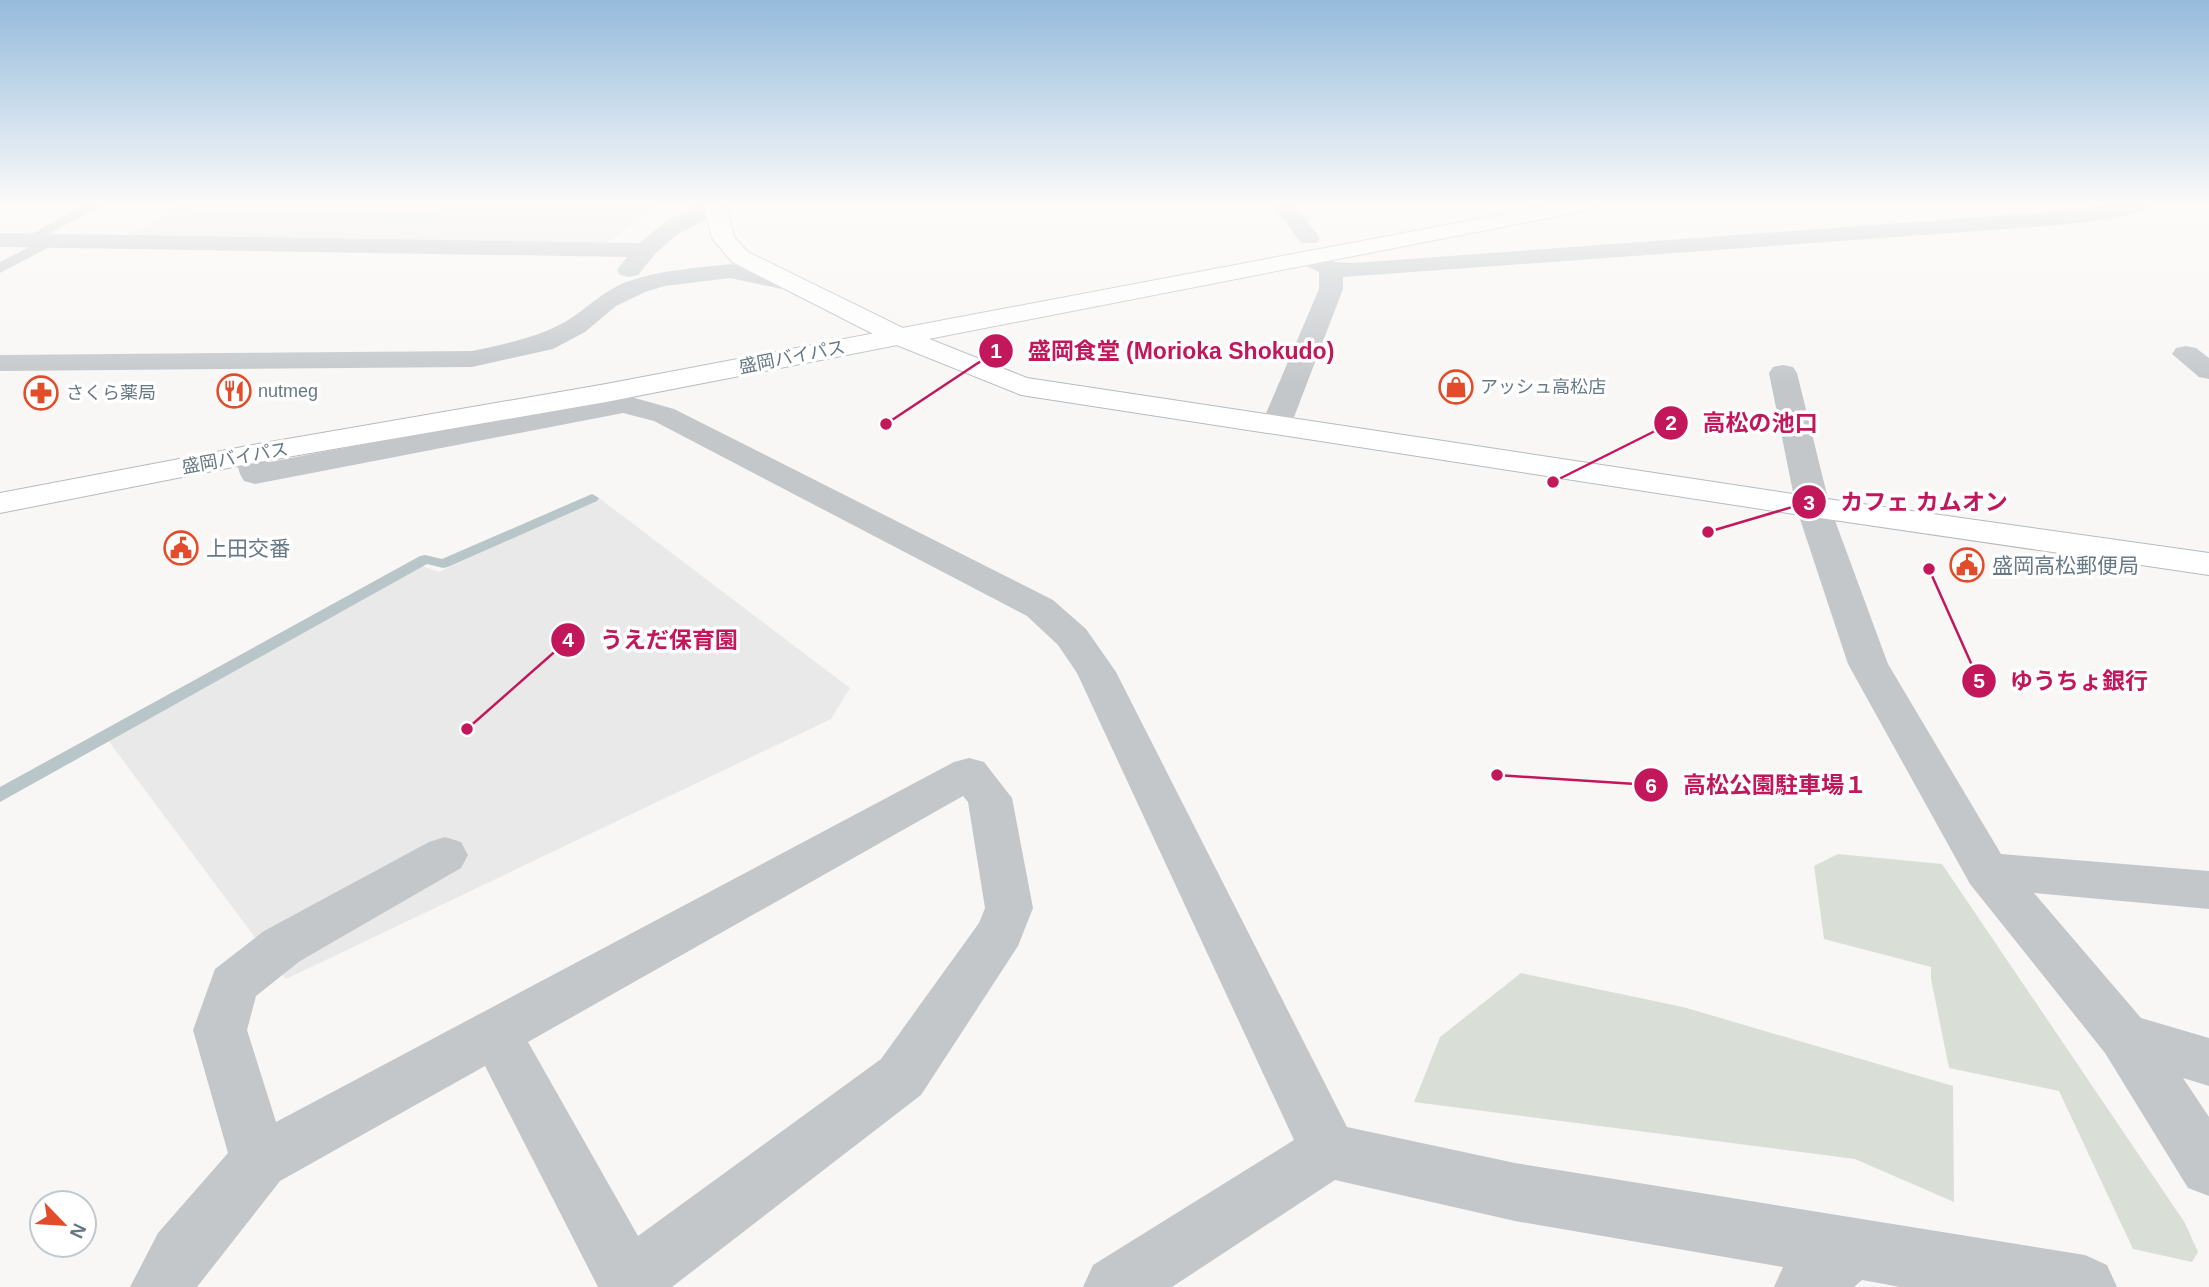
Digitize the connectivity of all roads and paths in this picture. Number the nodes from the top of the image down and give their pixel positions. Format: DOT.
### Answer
graph roads {
  1 [pos="632,265"];
  2 [pos="754,265"];
  3 [pos="1254,265"];
  4 [pos="1270,265"];
  5 [pos="1321,265"];
  6 [pos="1367,265"];
  7 [pos="1423,265"];
  8 [pos="786,283"];
  9 [pos="607,301"];
  10 [pos="869,320"];
  11 [pos="898,336"];
  12 [pos="2186,354"];
  13 [pos="0,363"];
  14 [pos="2209,371"];
  15 [pos="1783,373"];
  16 [pos="1276,425"];
  17 [pos="253,454"];
  18 [pos="0,481"];
  19 [pos="0,503"];
  20 [pos="1813,507"];
  21 [pos="2209,564"];
  22 [pos="445,855"];
  23 [pos="1987,871"];
  24 [pos="2209,890"];
  25 [pos="495,1034"];
  26 [pos="2124,1036"];
  27 [pos="2209,1062"];
  28 [pos="1329,1151"];
  29 [pos="259,1161"];
  30 [pos="2209,1168"];
  31 [pos="1851,1249"];
  32 [pos="162,1287"];
  33 [pos="1115,1287"];
  34 [pos="1806,1287"];
  35 [pos="2085,1287"];
  1 -- 9 [label="street"];
  2 -- 8 [label="main road"];
  3 -- 10 [label="main road, 盛岡バイパス"];
  4 -- 11 [label="main road, 盛岡バイパス"];
  5 -- 16 [label="street"];
  6 -- 7 [label="street"];
  8 -- 9 [label="street"];
  8 -- 10 [label="main road"];
  9 -- 13 [label="street"];
  10 -- 11 [label="main road"];
  10 -- 18 [label="main road, 盛岡バイパス"];
  11 -- 16 [label="main road"];
  11 -- 17 [label="main road, 盛岡バイパス"];
  12 -- 14 [label="street"];
  15 -- 20 [label="street"];
  16 -- 20 [label="main road"];
  17 -- 19 [label="main road, 盛岡バイパス"];
  17 -- 28 [label="street"];
  20 -- 21 [label="main road"];
  20 -- 23 [label="street"];
  22 -- 29 [label="street"];
  23 -- 24 [label="street"];
  23 -- 26 [label="street"];
  25 -- 25 [label="street"];
  25 -- 29 [label="street"];
  26 -- 27 [label="street"];
  26 -- 30 [label="street"];
  28 -- 31 [label="street"];
  28 -- 33 [label="street"];
  29 -- 32 [label="street"];
  31 -- 34 [label="street"];
  31 -- 35 [label="street"];
}
